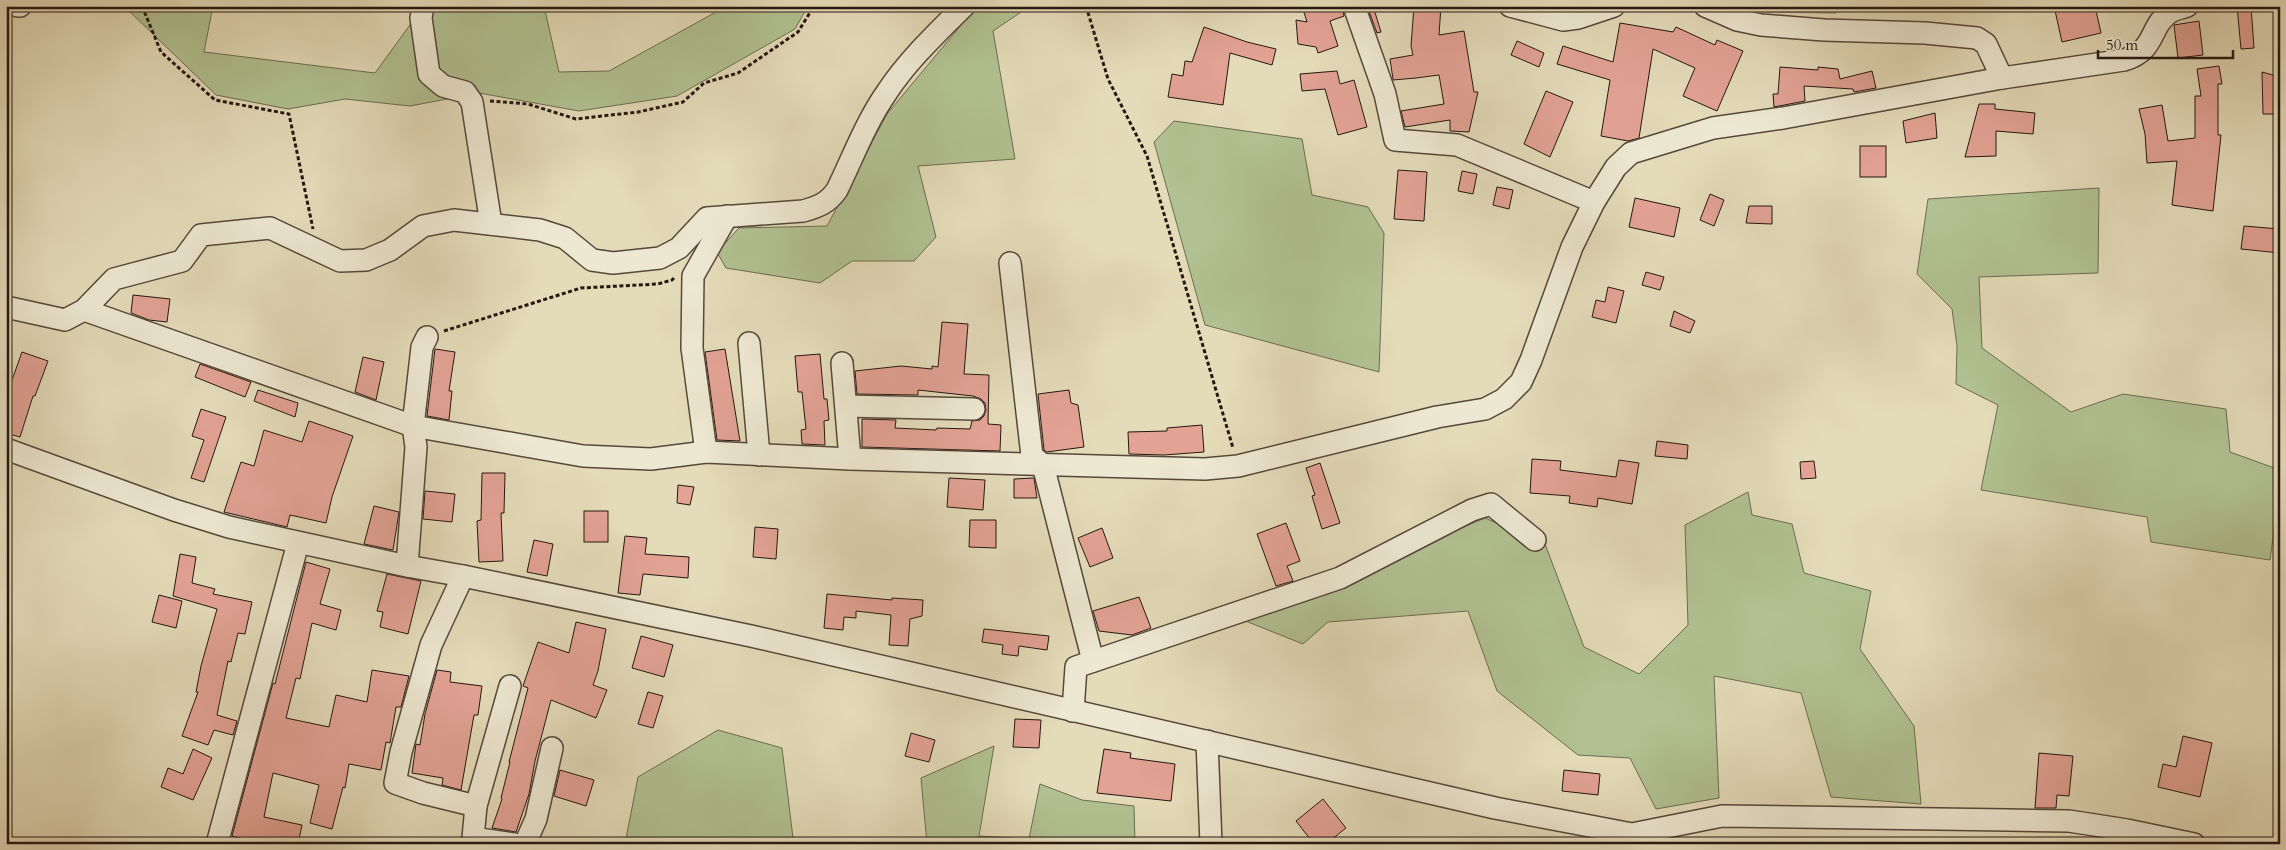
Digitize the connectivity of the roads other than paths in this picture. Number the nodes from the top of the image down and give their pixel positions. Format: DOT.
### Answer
graph roads {
  1 [pos="423,6"];
  2 [pos="964,6"];
  3 [pos="1354,6"];
  4 [pos="1510,6"];
  5 [pos="1614,6"];
  6 [pos="1705,6"];
  7 [pos="2187,6"];
  8 [pos="2002,78"];
  9 [pos="1594,202"];
  10 [pos="728,216"];
  11 [pos="491,224"];
  12 [pos="1010,263"];
  13 [pos="6,307"];
  14 [pos="84,310"];
  15 [pos="427,337"];
  16 [pos="749,343"];
  17 [pos="842,363"];
  18 [pos="846,406"];
  19 [pos="974,409"];
  20 [pos="413,426"];
  21 [pos="6,449"];
  22 [pos="706,452"];
  23 [pos="759,455"];
  24 [pos="850,459"];
  25 [pos="1043,464"];
  26 [pos="1535,540"];
  27 [pos="298,543"];
  28 [pos="408,566"];
  29 [pos="463,576"];
  30 [pos="1093,661"];
  31 [pos="510,686"];
  32 [pos="1073,711"];
  33 [pos="1207,741"];
  34 [pos="552,748"];
  35 [pos="476,806"];
  36 [pos="217,844"];
  37 [pos="514,844"];
  38 [pos="525,844"];
  39 [pos="1211,844"];
  40 [pos="2194,844"];
  1 -- 11 [label="street"];
  2 -- 10 [label="street"];
  3 -- 9 [label="street"];
  4 -- 5 [label="street"];
  6 -- 8 [label="street"];
  7 -- 8 [label="street"];
  8 -- 9 [label="street"];
  9 -- 25 [label="street"];
  10 -- 11 [label="street"];
  10 -- 22 [label="street"];
  11 -- 14 [label="street"];
  12 -- 25 [label="street"];
  13 -- 14 [label="street"];
  14 -- 20 [label="street"];
  15 -- 20 [label="street"];
  16 -- 23 [label="street"];
  17 -- 18 [label="street"];
  18 -- 19 [label="street"];
  18 -- 24 [label="street"];
  20 -- 22 [label="street"];
  20 -- 28 [label="street"];
  21 -- 27 [label="street"];
  22 -- 23 [label="street"];
  23 -- 24 [label="street"];
  24 -- 25 [label="street"];
  25 -- 30 [label="street"];
  26 -- 30 [label="street"];
  27 -- 28 [label="street"];
  27 -- 36 [label="street"];
  28 -- 29 [label="street"];
  29 -- 32 [label="street"];
  29 -- 35 [label="street"];
  30 -- 32 [label="street"];
  31 -- 35 [label="street"];
  32 -- 33 [label="street"];
  33 -- 39 [label="street"];
  33 -- 40 [label="street"];
  34 -- 38 [label="street"];
  35 -- 37 [label="street"];
}
